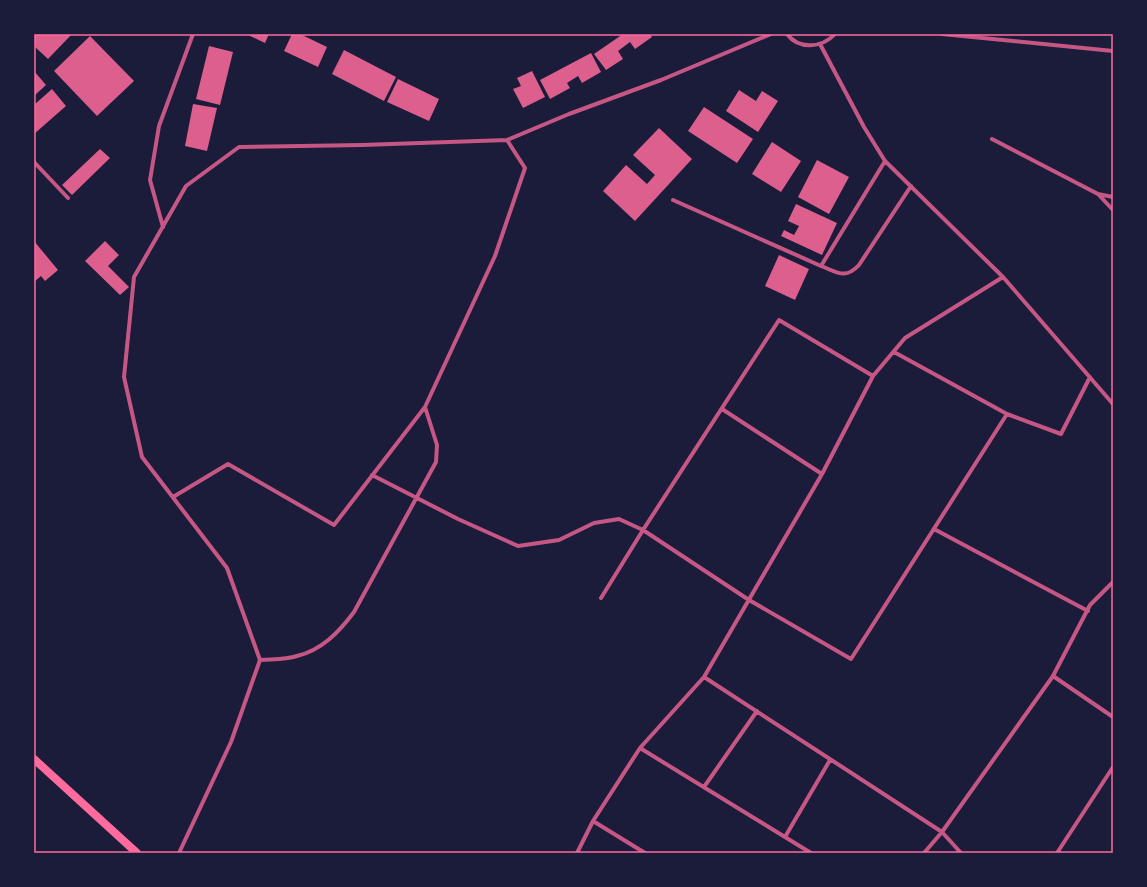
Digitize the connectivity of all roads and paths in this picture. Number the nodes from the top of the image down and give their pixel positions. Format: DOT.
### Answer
graph roads {
  1 [pos="193,34"];
  2 [pos="771,34"];
  3 [pos="787,34"];
  4 [pos="835,34"];
  5 [pos="942,34"];
  6 [pos="820,44"];
  7 [pos="1113,51"];
  8 [pos="992,139"];
  9 [pos="507,140"];
  10 [pos="885,161"];
  11 [pos="34,162"];
  12 [pos="911,186"];
  13 [pos="1098,194"];
  14 [pos="1113,197"];
  15 [pos="68,198"];
  16 [pos="672,200"];
  17 [pos="1113,210"];
  18 [pos="163,227"];
  19 [pos="821,266"];
  20 [pos="1003,277"];
  21 [pos="894,352"];
  22 [pos="873,376"];
  23 [pos="1090,377"];
  24 [pos="1113,404"];
  25 [pos="424,407"];
  26 [pos="722,409"];
  27 [pos="1007,414"];
  28 [pos="822,474"];
  29 [pos="372,475"];
  30 [pos="173,497"];
  31 [pos="416,498"];
  32 [pos="934,529"];
  33 [pos="643,530"];
  34 [pos="1113,582"];
  35 [pos="601,598"];
  36 [pos="749,600"];
  37 [pos="1088,611"];
  38 [pos="260,660"];
  39 [pos="1053,676"];
  40 [pos="704,677"];
  41 [pos="757,711"];
  42 [pos="1113,717"];
  43 [pos="640,748"];
  44 [pos="34,759"];
  45 [pos="830,760"];
  46 [pos="1113,767"];
  47 [pos="704,787"];
  48 [pos="593,821"];
  49 [pos="942,832"];
  50 [pos="785,837"];
  51 [pos="137,853"];
  52 [pos="179,853"];
  53 [pos="577,853"];
  54 [pos="645,853"];
  55 [pos="811,853"];
  56 [pos="924,853"];
  57 [pos="961,853"];
  58 [pos="1057,853"];
  1 -- 18 [label="street"];
  2 -- 9 [label="street"];
  3 -- 6 [label="street"];
  4 -- 6 [label="street"];
  5 -- 7 [label="street"];
  6 -- 10 [label="street"];
  8 -- 13 [label="street"];
  9 -- 18 [label="street"];
  9 -- 25 [label="street"];
  10 -- 12 [label="street"];
  10 -- 19 [label="street"];
  11 -- 15 [label="street"];
  12 -- 19 [label="street"];
  12 -- 20 [label="street"];
  13 -- 14 [label="street"];
  13 -- 17 [label="street"];
  16 -- 19 [label="street"];
  18 -- 30 [label="street"];
  20 -- 21 [label="street"];
  20 -- 23 [label="street"];
  21 -- 22 [label="street"];
  21 -- 27 [label="street"];
  22 -- 26 [label="street"];
  22 -- 28 [label="street"];
  23 -- 24 [label="street"];
  23 -- 27 [label="street"];
  25 -- 29 [label="street"];
  25 -- 31 [label="street"];
  26 -- 28 [label="street"];
  26 -- 33 [label="street"];
  27 -- 32 [label="street"];
  28 -- 36 [label="street"];
  29 -- 30 [label="street"];
  29 -- 31 [label="street"];
  30 -- 38 [label="street"];
  31 -- 33 [label="street"];
  31 -- 38 [label="street"];
  32 -- 36 [label="street"];
  32 -- 37 [label="street"];
  33 -- 35 [label="street"];
  33 -- 36 [label="street"];
  34 -- 37 [label="street"];
  36 -- 40 [label="street"];
  37 -- 39 [label="street"];
  38 -- 52 [label="street"];
  39 -- 42 [label="street"];
  39 -- 49 [label="street"];
  40 -- 41 [label="street"];
  40 -- 43 [label="street"];
  41 -- 45 [label="street"];
  41 -- 47 [label="street"];
  43 -- 47 [label="street"];
  43 -- 48 [label="street"];
  44 -- 51 [label="main road"];
  45 -- 49 [label="street"];
  45 -- 50 [label="street"];
  46 -- 58 [label="street"];
  47 -- 50 [label="street"];
  48 -- 53 [label="street"];
  48 -- 54 [label="street"];
  49 -- 56 [label="street"];
  49 -- 57 [label="street"];
  50 -- 55 [label="street"];
}
